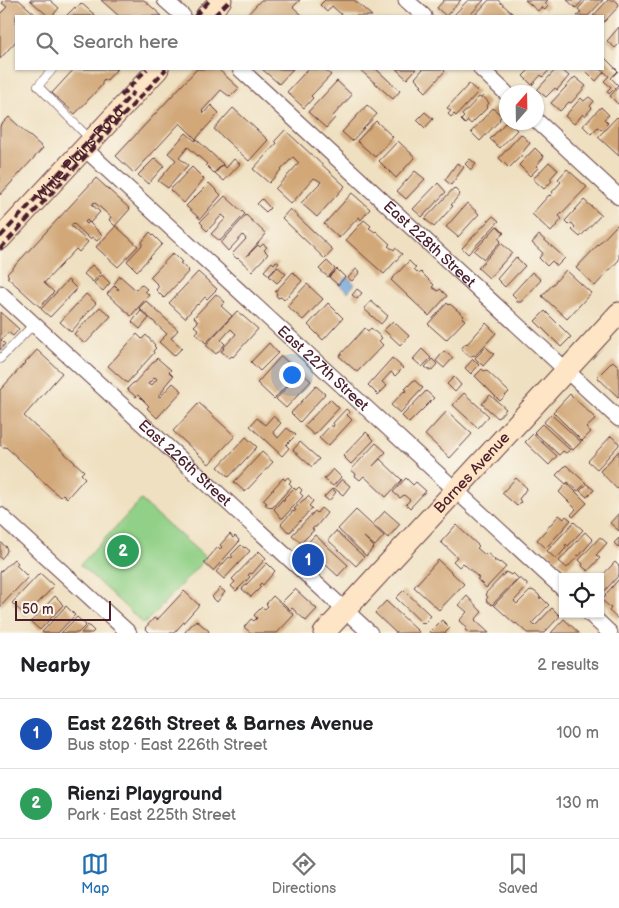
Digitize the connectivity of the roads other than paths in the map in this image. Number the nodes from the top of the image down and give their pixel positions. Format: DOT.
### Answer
graph roads {
  1 [pos="165,0"];
  2 [pos="221,0"];
  3 [pos="406,0"];
  4 [pos="182,15"];
  5 [pos="207,15"];
  6 [pos="423,15"];
  7 [pos="52,70"];
  8 [pos="157,70"];
  9 [pos="241,70"];
  10 [pos="482,70"];
  11 [pos="499,86"];
  12 [pos="544,127"];
  13 [pos="88,144"];
  14 [pos="619,196"];
  15 [pos="0,239"];
  16 [pos="0,292"];
  17 [pos="619,313"];
  18 [pos="34,324"];
  19 [pos="0,359"];
  20 [pos="567,370"];
  21 [pos="619,419"];
  22 [pos="456,490"];
  23 [pos="0,515"];
  24 [pos="559,585"];
  25 [pos="345,610"];
  26 [pos="594,618"];
  27 [pos="129,633"];
  28 [pos="324,633"];
  29 [pos="370,633"];
  30 [pos="610,633"];
  1 -- 4 [label="street"];
  2 -- 5 [label="street"];
  3 -- 6 [label="street"];
  7 -- 13 [label="lane"];
  8 -- 13 [label="street, White Plains Road"];
  9 -- 20 [label="street, East 228th Street"];
  10 -- 11 [label="street"];
  12 -- 14 [label="street"];
  13 -- 15 [label="street, White Plains Road"];
  13 -- 22 [label="street, East 227th Street"];
  16 -- 18 [label="street, East 226th Street"];
  17 -- 20 [label="street, Barnes Avenue"];
  18 -- 19 [label="lane"];
  18 -- 25 [label="street, East 226th Street"];
  20 -- 21 [label="street, East 228th Street"];
  20 -- 22 [label="street, Barnes Avenue"];
  22 -- 24 [label="street, East 227th Street"];
  22 -- 25 [label="street, Barnes Avenue"];
  23 -- 27 [label="street"];
  25 -- 28 [label="street, Barnes Avenue"];
  25 -- 29 [label="street, East 226th Street"];
  26 -- 30 [label="street"];
}
